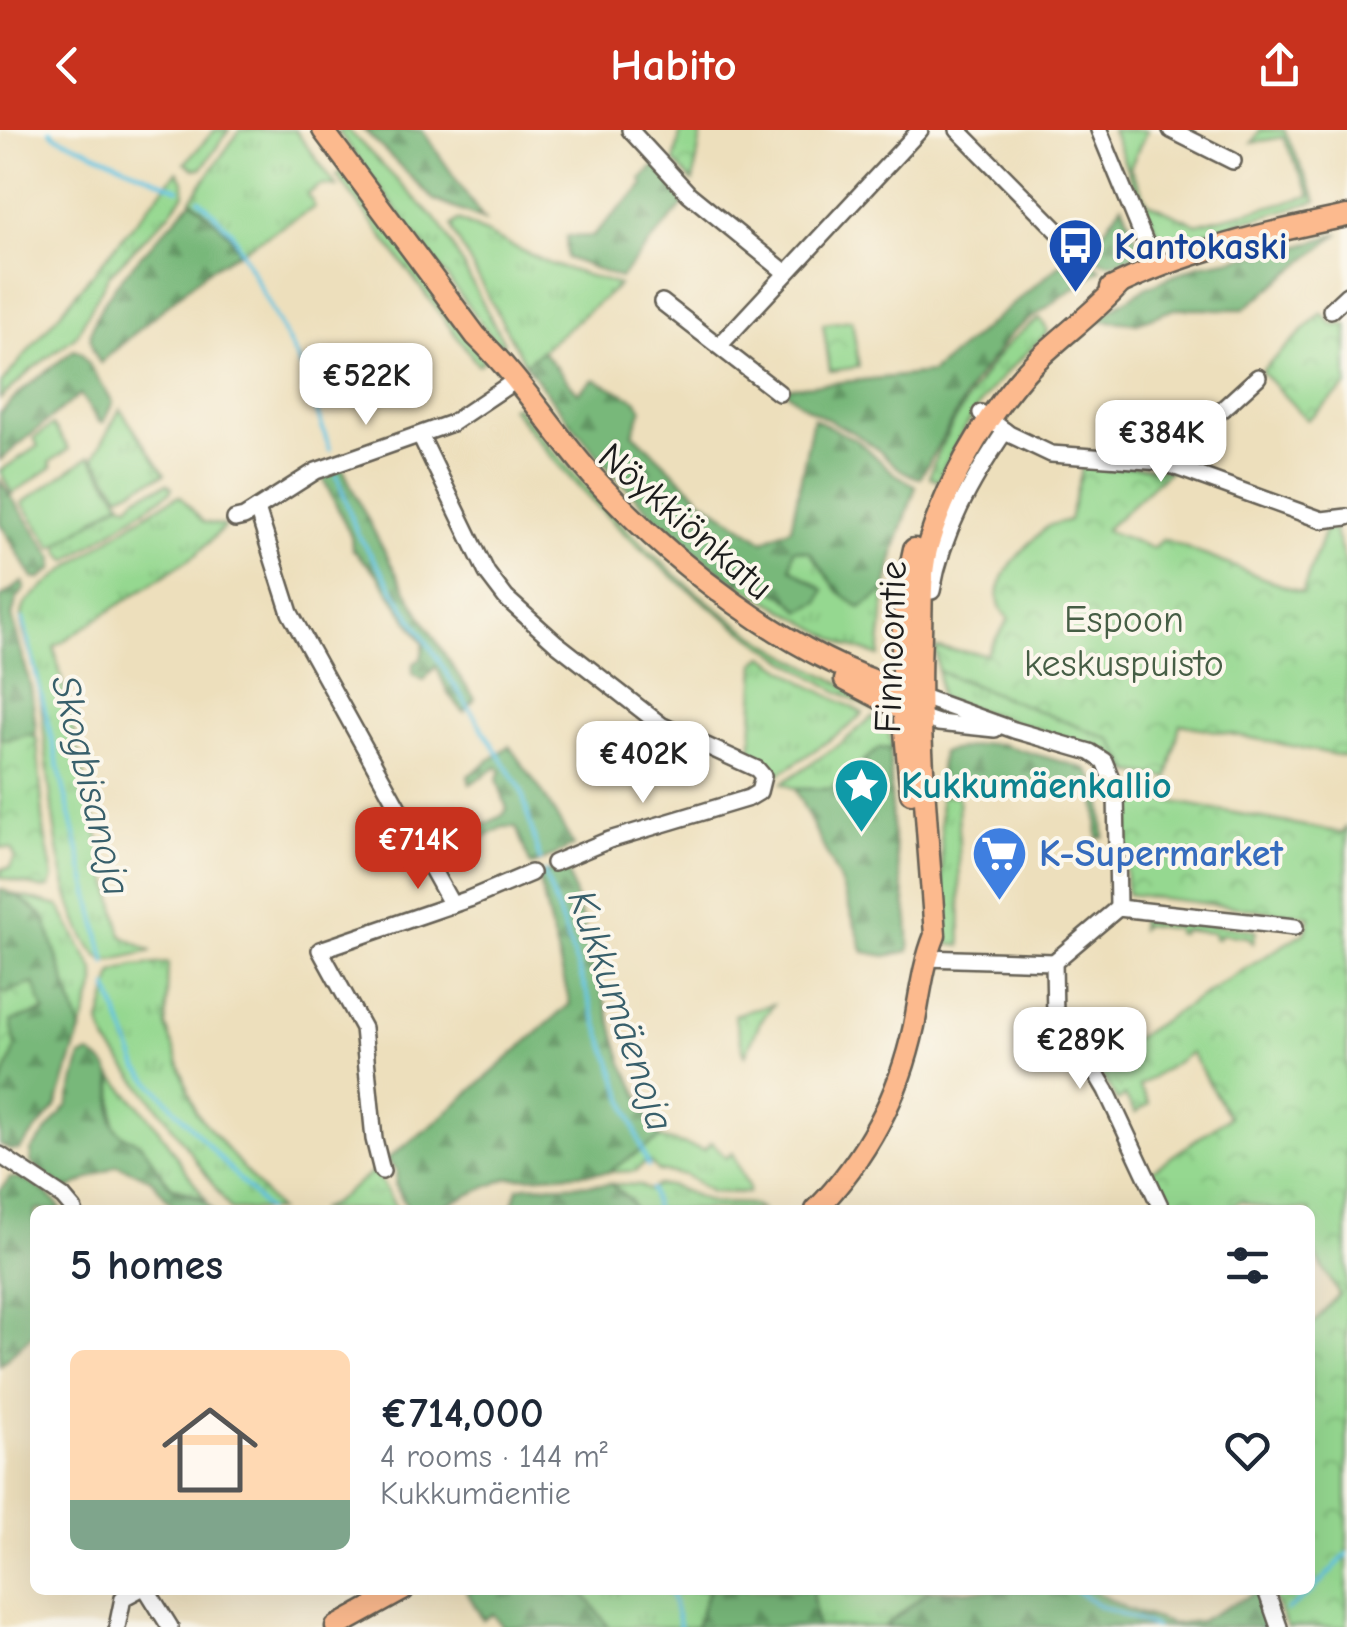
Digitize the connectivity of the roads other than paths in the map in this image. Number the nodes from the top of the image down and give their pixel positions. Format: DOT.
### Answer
graph roads {
  1 [pos="323,130"];
  2 [pos="630,130"];
  3 [pos="920,130"];
  4 [pos="958,130"];
  5 [pos="1098,130"];
  6 [pos="1171,130"];
  7 [pos="1233,161"];
  8 [pos="1347,216"];
  9 [pos="1060,233"];
  10 [pos="1155,266"];
  11 [pos="785,272"];
  12 [pos="1347,295"];
  13 [pos="662,302"];
  14 [pos="1331,310"];
  15 [pos="720,346"];
  16 [pos="1258,377"];
  17 [pos="510,384"];
  18 [pos="779,392"];
  19 [pos="992,421"];
  20 [pos="420,434"];
  21 [pos="1177,466"];
  22 [pos="257,509"];
  23 [pos="1347,517"];
  24 [pos="235,519"];
  25 [pos="932,591"];
  26 [pos="911,703"];
  27 [pos="554,863"];
  28 [pos="531,873"];
  29 [pos="452,904"];
  30 [pos="1118,908"];
  31 [pos="1295,926"];
  32 [pos="926,958"];
  33 [pos="1054,962"];
  34 [pos="0,1155"];
  35 [pos="382,1171"];
  36 [pos="69,1205"];
  37 [pos="821,1205"];
  38 [pos="1160,1205"];
  39 [pos="129,1595"];
  40 [pos="150,1595"];
  41 [pos="394,1595"];
  42 [pos="1268,1595"];
  43 [pos="117,1627"];
  44 [pos="170,1627"];
  45 [pos="336,1627"];
  46 [pos="1280,1627"];
  1 -- 17 [label="main road, Nöykkiönkatu"];
  2 -- 11 [label="street"];
  3 -- 11 [label="street"];
  4 -- 9 [label="street"];
  5 -- 10 [label="street"];
  6 -- 7 [label="street"];
  8 -- 10 [label="main road, Finnoontie"];
  10 -- 19 [label="main road, Finnoontie"];
  11 -- 15 [label="street"];
  12 -- 14 [label="street"];
  13 -- 15 [label="street"];
  15 -- 18 [label="street"];
  16 -- 21 [label="street"];
  17 -- 20 [label="street"];
  17 -- 26 [label="main road, Nöykkiönkatu"];
  19 -- 21 [label="street"];
  19 -- 25 [label="street"];
  19 -- 26 [label="main road, Finnoontie"];
  20 -- 22 [label="street"];
  20 -- 27 [label="street"];
  21 -- 23 [label="street"];
  22 -- 24 [label="street"];
  22 -- 29 [label="street"];
  26 -- 30 [label="street, Nöykkiönkatu"];
  26 -- 32 [label="main road, Finnoontie"];
  28 -- 29 [label="street"];
  29 -- 35 [label="street"];
  30 -- 31 [label="street"];
  30 -- 33 [label="street"];
  32 -- 33 [label="street"];
  32 -- 37 [label="main road, Finnoontie"];
  33 -- 38 [label="street"];
  34 -- 36 [label="street"];
  39 -- 43 [label="street"];
  40 -- 44 [label="street"];
  41 -- 45 [label="main road"];
  42 -- 46 [label="street"];
}
